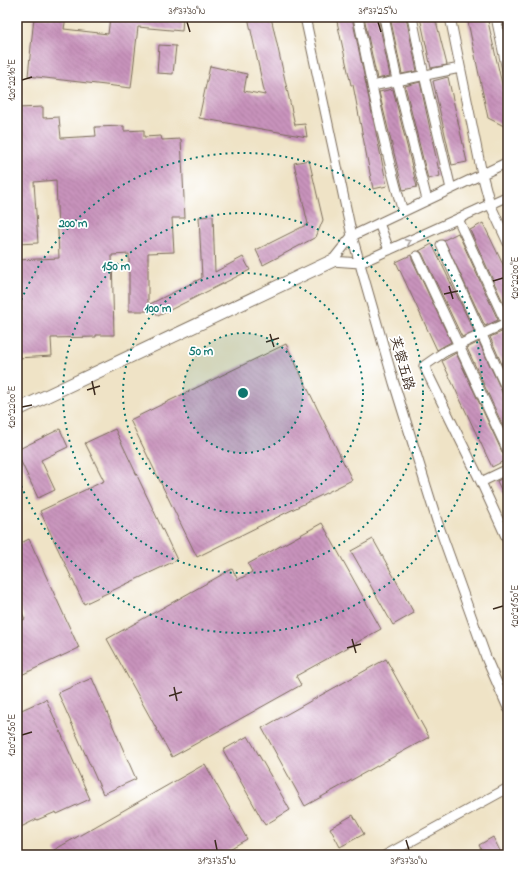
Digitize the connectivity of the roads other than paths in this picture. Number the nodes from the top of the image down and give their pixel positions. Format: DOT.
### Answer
graph roads {
  1 [pos="305,17"];
  2 [pos="358,17"];
  3 [pos="384,17"];
  4 [pos="412,17"];
  5 [pos="450,17"];
  6 [pos="496,17"];
  7 [pos="460,68"];
  8 [pos="424,75"];
  9 [pos="508,75"];
  10 [pos="397,80"];
  11 [pos="372,86"];
  12 [pos="508,162"];
  13 [pos="482,174"];
  14 [pos="451,189"];
  15 [pos="508,196"];
  16 [pos="427,200"];
  17 [pos="490,204"];
  18 [pos="403,212"];
  19 [pos="458,219"];
  20 [pos="379,223"];
  21 [pos="352,236"];
  22 [pos="508,243"];
  23 [pos="441,245"];
  24 [pos="389,250"];
  25 [pos="417,256"];
  26 [pos="332,261"];
  27 [pos="360,263"];
  28 [pos="507,324"];
  29 [pos="482,335"];
  30 [pos="459,346"];
  31 [pos="508,392"];
  32 [pos="17,410"];
  33 [pos="508,451"];
  34 [pos="508,469"];
  35 [pos="481,482"];
  36 [pos="508,541"];
  37 [pos="508,708"];
  38 [pos="508,788"];
  39 [pos="386,855"];
  1 -- 21 [label="street, 芙蓉五路"];
  2 -- 11 [label="street"];
  3 -- 10 [label="street"];
  4 -- 8 [label="street"];
  5 -- 7 [label="street"];
  6 -- 9 [label="street"];
  7 -- 8 [label="street"];
  7 -- 13 [label="street"];
  8 -- 10 [label="street"];
  8 -- 14 [label="street"];
  10 -- 11 [label="street"];
  10 -- 16 [label="street"];
  11 -- 18 [label="street"];
  12 -- 13 [label="street"];
  13 -- 14 [label="street"];
  13 -- 17 [label="street"];
  14 -- 16 [label="street"];
  15 -- 17 [label="street"];
  16 -- 18 [label="street"];
  17 -- 19 [label="street"];
  17 -- 22 [label="street"];
  18 -- 20 [label="street"];
  24 -- 19 [label="street, one-way"];
  19 -- 28 [label="street"];
  20 -- 21 [label="street"];
  20 -- 24 [label="street"];
  21 -- 26 [label="street"];
  21 -- 27 [label="street, 芙蓉五路"];
  23 -- 29 [label="street"];
  24 -- 27 [label="street"];
  25 -- 30 [label="street"];
  26 -- 27 [label="street"];
  26 -- 32 [label="main road"];
  27 -- 37 [label="street, 芙蓉五路"];
  28 -- 29 [label="street"];
  29 -- 30 [label="street"];
  29 -- 31 [label="street"];
  30 -- 33 [label="street"];
  30 -- 35 [label="street"];
  34 -- 35 [label="street"];
  35 -- 36 [label="street"];
  38 -- 39 [label="street"];
}
